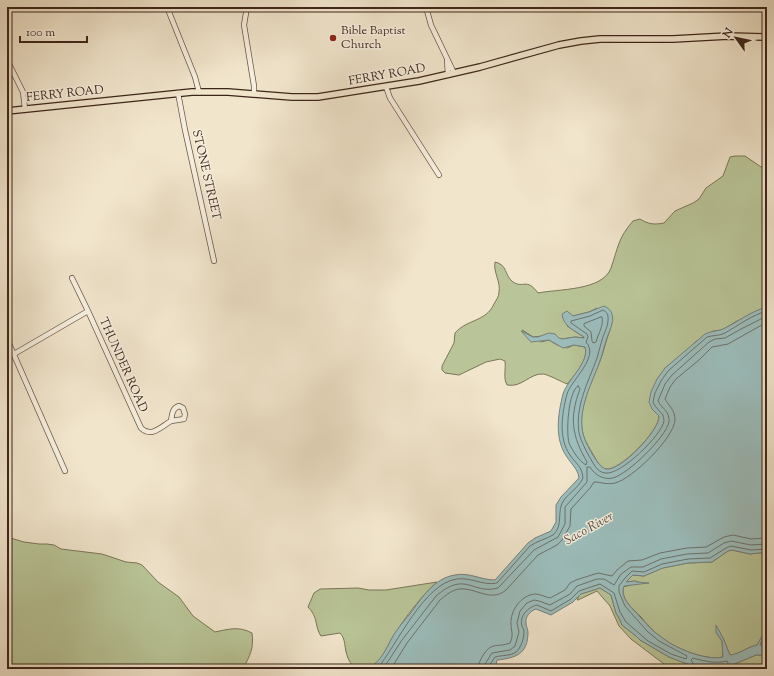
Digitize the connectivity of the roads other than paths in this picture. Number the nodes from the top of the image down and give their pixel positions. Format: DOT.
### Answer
graph roads {
  1 [pos="167,7"];
  2 [pos="247,7"];
  3 [pos="426,7"];
  4 [pos="767,37"];
  5 [pos="7,60"];
  6 [pos="451,74"];
  7 [pos="386,87"];
  8 [pos="199,92"];
  9 [pos="178,93"];
  10 [pos="254,94"];
  11 [pos="25,109"];
  12 [pos="7,111"];
  13 [pos="439,175"];
  14 [pos="214,261"];
  15 [pos="72,278"];
  16 [pos="88,311"];
  17 [pos="7,339"];
  18 [pos="14,354"];
  19 [pos="171,421"];
  20 [pos="65,471"];
  1 -- 8 [label="street"];
  2 -- 10 [label="street"];
  3 -- 6 [label="street"];
  4 -- 6 [label="main road, FERRY ROAD"];
  5 -- 11 [label="street"];
  6 -- 7 [label="main road, FERRY ROAD"];
  7 -- 10 [label="main road, FERRY ROAD"];
  7 -- 13 [label="street"];
  8 -- 9 [label="main road, FERRY ROAD"];
  8 -- 10 [label="main road, FERRY ROAD"];
  9 -- 11 [label="main road, FERRY ROAD"];
  9 -- 14 [label="street, STONE STREET"];
  11 -- 12 [label="main road, FERRY ROAD"];
  15 -- 16 [label="street, THUNDER ROAD"];
  16 -- 18 [label="street"];
  16 -- 19 [label="street, THUNDER ROAD"];
  17 -- 18 [label="street"];
  18 -- 20 [label="street"];
}
